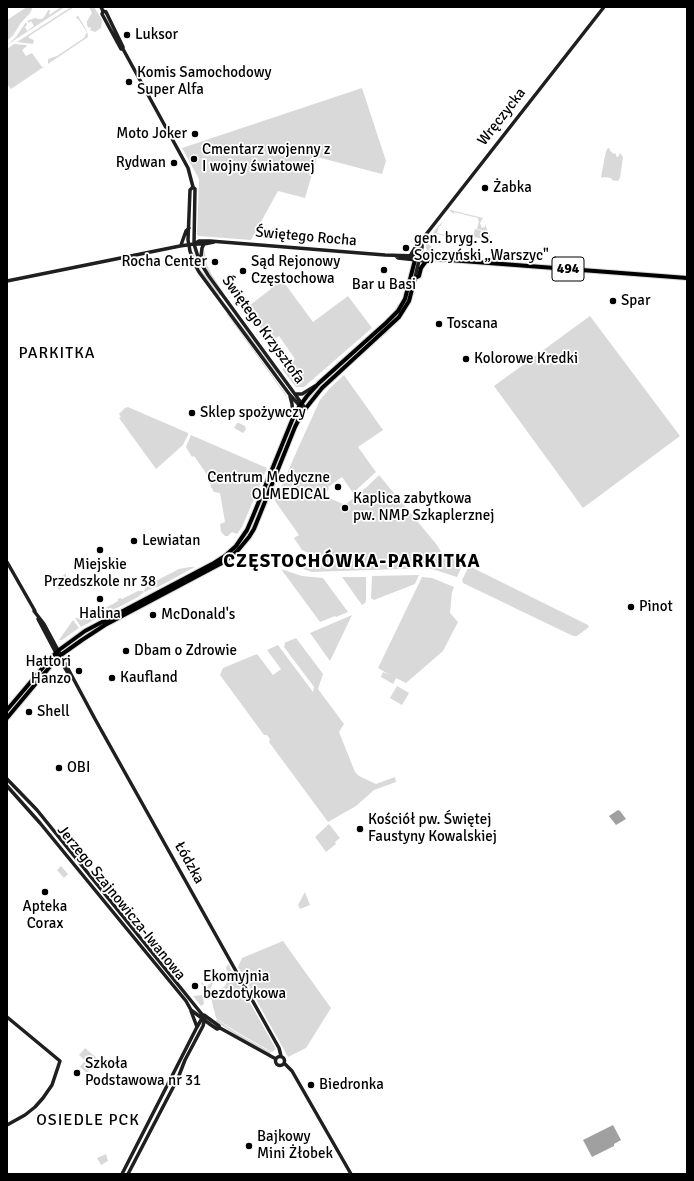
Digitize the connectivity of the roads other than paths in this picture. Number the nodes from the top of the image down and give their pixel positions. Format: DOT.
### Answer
graph roads {
  1 [pos="604,7"];
  2 [pos="102,9"];
  3 [pos="193,187"];
  4 [pos="189,228"];
  5 [pos="214,242"];
  6 [pos="422,243"];
  7 [pos="189,244"];
  8 [pos="194,244"];
  9 [pos="204,244"];
  10 [pos="181,246"];
  11 [pos="418,247"];
  12 [pos="396,256"];
  13 [pos="410,256"];
  14 [pos="417,258"];
  15 [pos="433,259"];
  16 [pos="199,260"];
  17 [pos="426,261"];
  18 [pos="415,278"];
  19 [pos="687,278"];
  20 [pos="7,281"];
  21 [pos="319,383"];
  22 [pos="295,394"];
  23 [pos="290,395"];
  24 [pos="300,405"];
  25 [pos="305,408"];
  26 [pos="293,418"];
  27 [pos="7,562"];
  28 [pos="58,654"];
  29 [pos="7,710"];
  30 [pos="7,718"];
  31 [pos="7,779"];
  32 [pos="7,786"];
  33 [pos="191,1010"];
  34 [pos="7,1017"];
  35 [pos="204,1018"];
  36 [pos="198,1027"];
  37 [pos="281,1056"];
  38 [pos="276,1059"];
  39 [pos="284,1063"];
  40 [pos="7,1125"];
  41 [pos="122,1174"];
  42 [pos="128,1174"];
  43 [pos="351,1174"];
  1 -- 6 [label="main road, Wręczycka"];
  2 -- 3 [label="main road, Świętego Krzysztofa"];
  3 -- 4 [label="main road, Świętego Krzysztofa"];
  3 -- 8 [label="main road, Świętego Krzysztofa"];
  4 -- 7 [label="main road, Świętego Krzysztofa"];
  4 -- 10 [label="main road"];
  5 -- 8 [label="main road, Świętego Rocha"];
  5 -- 9 [label="main road, Świętego Rocha"];
  5 -- 12 [label="main road, Świętego Rocha"];
  6 -- 11 [label="main road, Wręczycka"];
  6 -- 14 [label="main road, Wręczycka"];
  7 -- 8 [label="main road, Świętego Rocha"];
  7 -- 10 [label="main road, Świętego Rocha"];
  7 -- 23 [label="main road, Świętego Krzysztofa"];
  8 -- 9 [label="main road, Świętego Rocha"];
  8 -- 16 [label="main road, Świętego Krzysztofa"];
  9 -- 16 [label="main road"];
  10 -- 20 [label="main road, Świętego Rocha"];
  11 -- 13 [label="main road"];
  11 -- 14 [label="main road"];
  12 -- 13 [label="main road, Świętego Rocha"];
  12 -- 14 [label="main road, Świętego Rocha"];
  13 -- 14 [label="main road, Świętego Rocha"];
  14 -- 15 [label="main road, Świętego Rocha / 494"];
  14 -- 17 [label="main road, Świętego Rocha / 494"];
  14 -- 18 [label="main road"];
  14 -- 21 [label="main road"];
  15 -- 17 [label="main road, Świętego Rocha / 494"];
  15 -- 19 [label="main road, Świętego Rocha / 494"];
  16 -- 22 [label="main road, Świętego Krzysztofa"];
  17 -- 18 [label="main road"];
  18 -- 25 [label="main road"];
  21 -- 22 [label="main road"];
  21 -- 24 [label="main road"];
  22 -- 24 [label="main road, Świętego Krzysztofa"];
  23 -- 24 [label="main road, Świętego Krzysztofa"];
  23 -- 26 [label="main road"];
  24 -- 25 [label="main road"];
  24 -- 26 [label="main road"];
  25 -- 28 [label="main road"];
  26 -- 28 [label="main road"];
  27 -- 28 [label="main road, Łódzka"];
  28 -- 29 [label="main road"];
  28 -- 30 [label="main road"];
  28 -- 37 [label="main road, Łódzka"];
  31 -- 35 [label="main road, Jerzego Szajnowicza-Iwanowa"];
  32 -- 33 [label="main road, Jerzego Szajnowicza-Iwanowa"];
  33 -- 35 [label="main road, Jerzego Szajnowicza-Iwanowa"];
  33 -- 36 [label="main road"];
  34 -- 40 [label="main road"];
  35 -- 36 [label="main road"];
  35 -- 38 [label="main road, Jerzego Szajnowicza-Iwanowa"];
  35 -- 42 [label="main road"];
  36 -- 41 [label="main road"];
  37 -- 38 [label="main road"];
  37 -- 39 [label="main road"];
  38 -- 39 [label="main road"];
  39 -- 43 [label="main road"];
}
